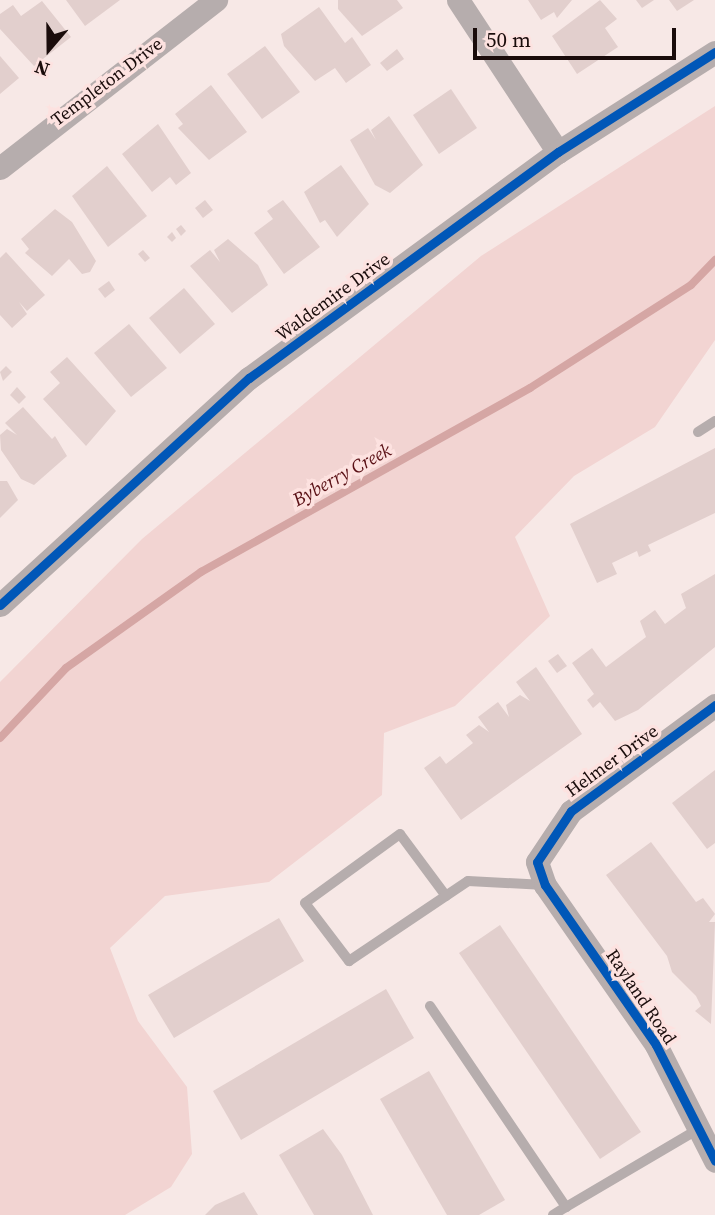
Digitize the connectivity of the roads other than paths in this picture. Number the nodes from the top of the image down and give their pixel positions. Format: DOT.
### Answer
graph roads {
  1 [pos="216,0"];
  2 [pos="458,0"];
  3 [pos="715,52"];
  4 [pos="558,152"];
  5 [pos="0,168"];
  6 [pos="715,421"];
  7 [pos="698,432"];
  8 [pos="0,606"];
  9 [pos="715,705"];
  10 [pos="541,855"];
  11 [pos="545,885"];
  12 [pos="446,896"];
  13 [pos="430,1006"];
  14 [pos="702,1127"];
  15 [pos="715,1161"];
  16 [pos="566,1207"];
  17 [pos="554,1215"];
  1 -- 5 [label="street, Templeton Drive"];
  2 -- 4 [label="street"];
  3 -- 4 [label="street, Waldemire Drive"];
  4 -- 8 [label="street, Waldemire Drive"];
  6 -- 7 [label="lane"];
  9 -- 10 [label="street, Helmer Drive"];
  10 -- 11 [label="street, Rayland Road"];
  11 -- 12 [label="lane"];
  11 -- 14 [label="street, Rayland Road"];
  12 -- 12 [label="lane"];
  13 -- 16 [label="lane"];
  14 -- 15 [label="street, Rayland Road"];
  14 -- 16 [label="lane"];
  16 -- 17 [label="lane"];
}
